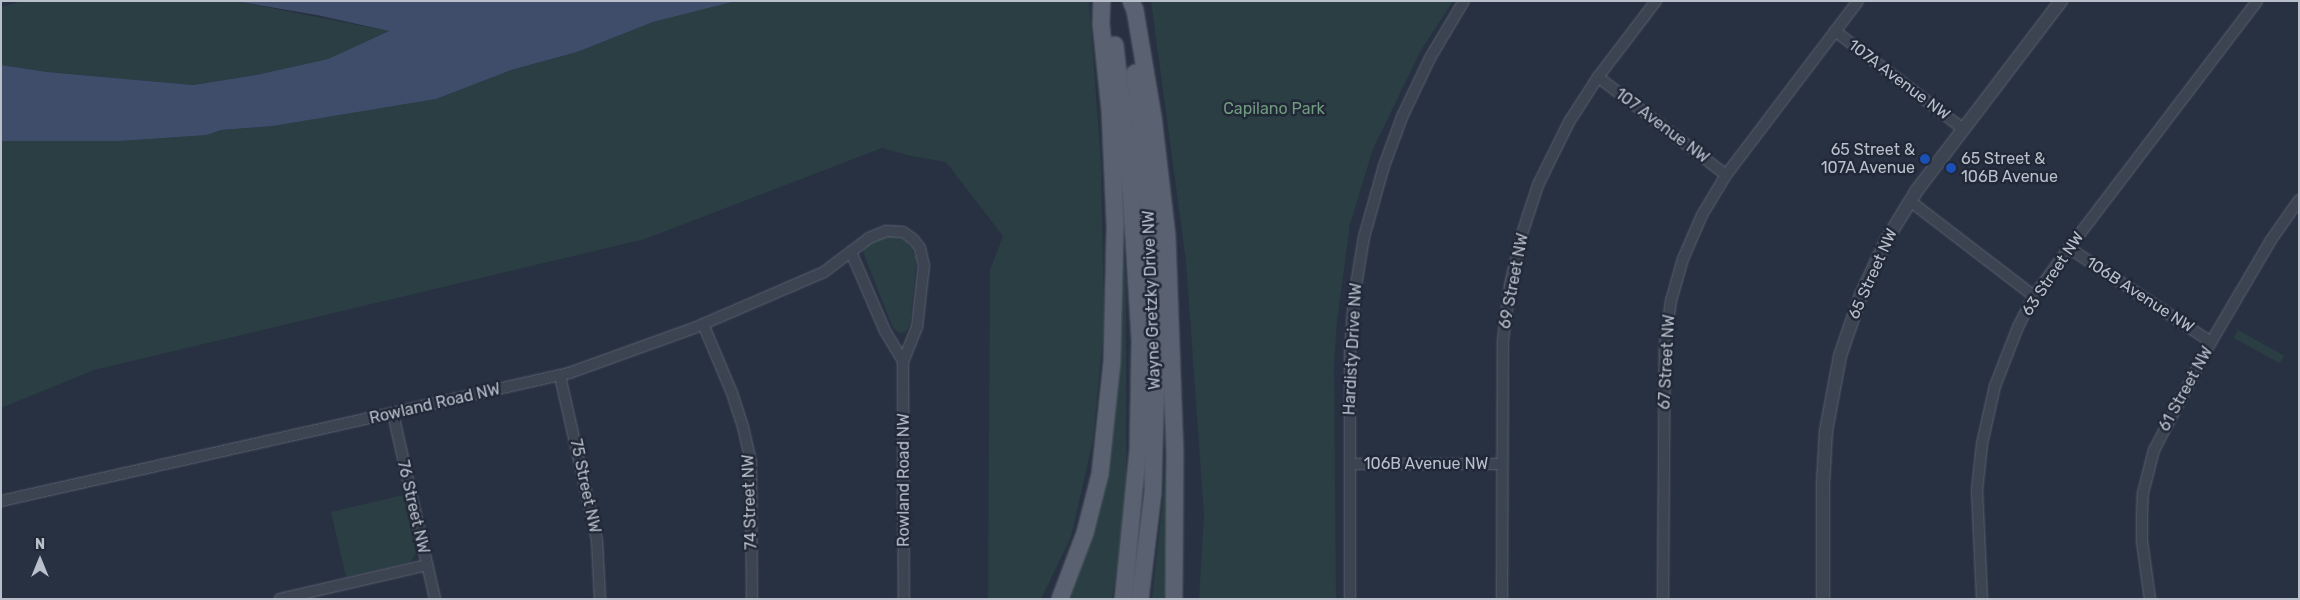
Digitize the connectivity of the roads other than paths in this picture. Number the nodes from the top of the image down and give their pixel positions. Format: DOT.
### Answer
graph roads {
  1 [pos="1102,1"];
  2 [pos="1108,1"];
  3 [pos="1124,1"];
  4 [pos="1131,1"];
  5 [pos="1464,1"];
  6 [pos="1656,1"];
  7 [pos="1858,1"];
  8 [pos="2061,1"];
  9 [pos="2258,1"];
  10 [pos="1835,31"];
  11 [pos="1598,77"];
  12 [pos="1963,129"];
  13 [pos="1726,175"];
  14 [pos="2299,200"];
  15 [pos="1910,201"];
  16 [pos="2069,248"];
  17 [pos="851,252"];
  18 [pos="2034,296"];
  19 [pos="704,324"];
  20 [pos="2211,342"];
  21 [pos="903,361"];
  22 [pos="560,376"];
  23 [pos="393,414"];
  24 [pos="1350,464"];
  25 [pos="1502,464"];
  26 [pos="1,501"];
  27 [pos="427,566"];
  28 [pos="280,599"];
  29 [pos="435,599"];
  30 [pos="600,599"];
  31 [pos="752,599"];
  32 [pos="904,599"];
  33 [pos="1060,599"];
  34 [pos="1122,599"];
  35 [pos="1140,599"];
  36 [pos="1174,599"];
  37 [pos="1350,599"];
  38 [pos="1502,599"];
  39 [pos="1663,599"];
  40 [pos="1823,599"];
  41 [pos="1982,599"];
  42 [pos="2150,599"];
  1 -- 33 [label="main road"];
  2 -- 34 [label="main road, Wayne Gretzky Drive NW"];
  3 -- 35 [label="main road, Wayne Gretzky Drive NW"];
  4 -- 36 [label="main road"];
  5 -- 24 [label="street, Hardisty Drive NW"];
  6 -- 11 [label="street, 69 Street NW"];
  7 -- 10 [label="street, 67 Street NW"];
  8 -- 12 [label="street, 65 Street NW"];
  9 -- 16 [label="street, 63 Street NW"];
  10 -- 12 [label="street, 107A Avenue NW"];
  10 -- 13 [label="street, 67 Street NW"];
  11 -- 13 [label="street, 107 Avenue NW"];
  11 -- 25 [label="street, 69 Street NW"];
  12 -- 15 [label="street, 65 Street NW"];
  13 -- 39 [label="street, 67 Street NW"];
  14 -- 20 [label="street, 61 Street NW"];
  15 -- 18 [label="street"];
  15 -- 40 [label="street, 65 Street NW"];
  16 -- 18 [label="street, 63 Street NW"];
  16 -- 20 [label="street, 106B Avenue NW"];
  17 -- 19 [label="street, Rowland Road NW"];
  17 -- 21 [label="street"];
  17 -- 21 [label="street, Rowland Road NW"];
  18 -- 41 [label="street, 63 Street NW"];
  19 -- 22 [label="street, Rowland Road NW"];
  19 -- 31 [label="street, 74 Street NW"];
  20 -- 42 [label="street, 61 Street NW"];
  21 -- 32 [label="street, Rowland Road NW"];
  22 -- 23 [label="street, Rowland Road NW"];
  22 -- 30 [label="street, 75 Street NW"];
  23 -- 26 [label="street, Rowland Road NW"];
  23 -- 27 [label="street, 76 Street NW"];
  24 -- 25 [label="street, 106B Avenue NW"];
  24 -- 37 [label="street, Hardisty Drive NW"];
  25 -- 38 [label="street, 69 Street NW"];
  27 -- 28 [label="street"];
  27 -- 29 [label="street, 76 Street NW"];
}
